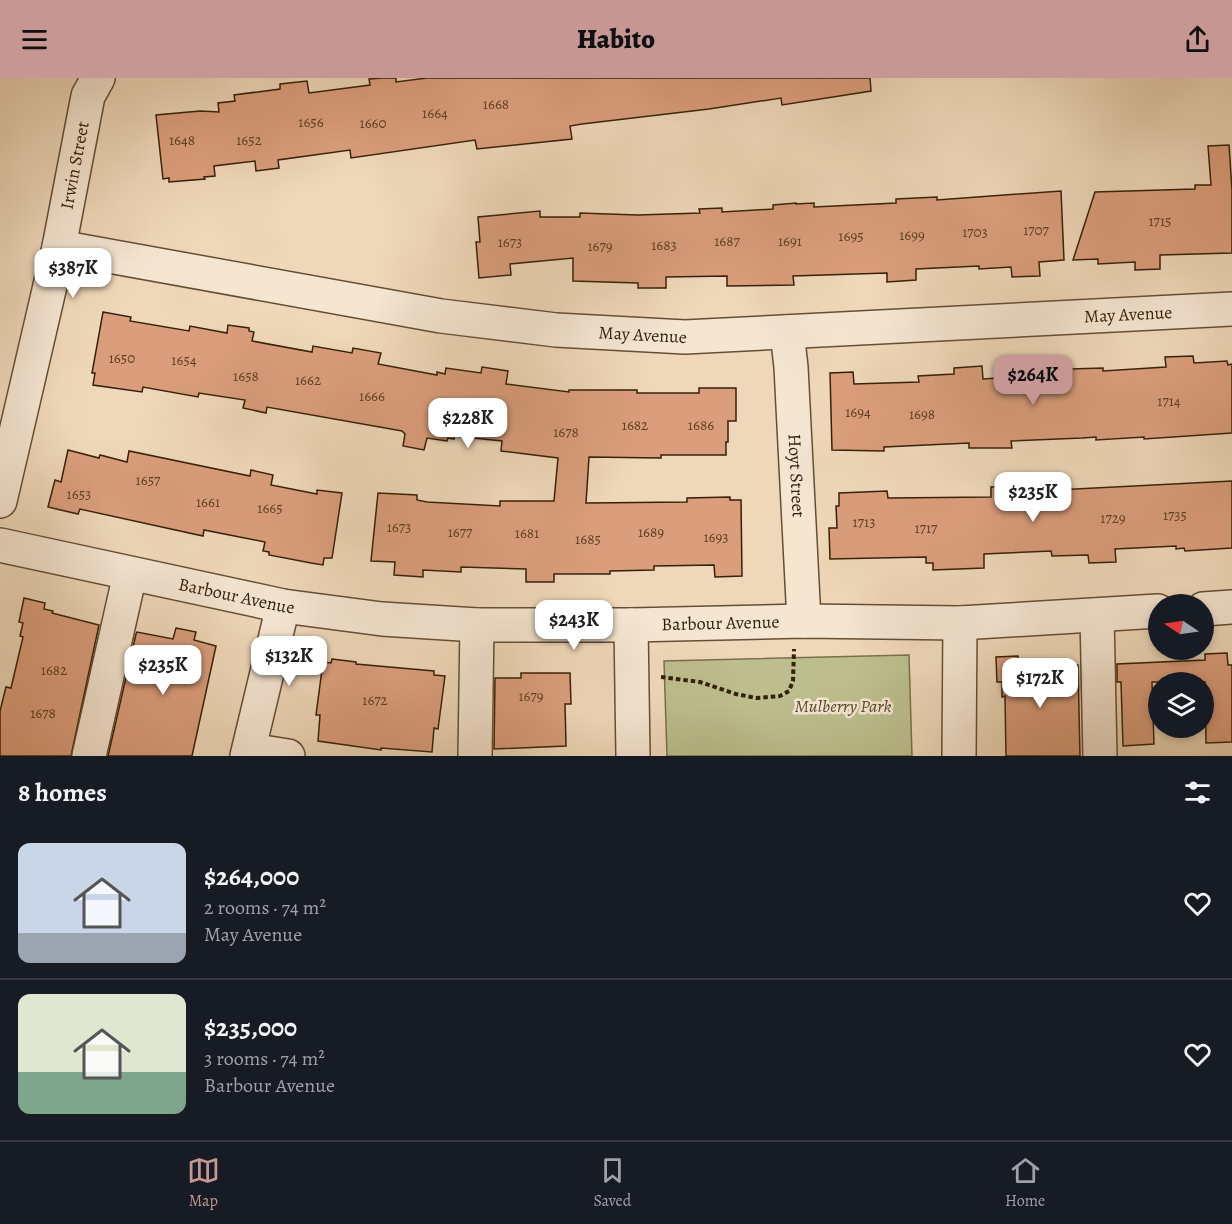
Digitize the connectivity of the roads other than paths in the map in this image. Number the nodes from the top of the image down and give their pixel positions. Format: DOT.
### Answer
graph roads {
  1 [pos="98,78"];
  2 [pos="59,247"];
  3 [pos="1232,309"];
  4 [pos="787,332"];
  5 [pos="0,501"];
  6 [pos="0,545"];
  7 [pos="130,574"];
  8 [pos="283,606"];
  9 [pos="1232,607"];
  10 [pos="1214,608"];
  11 [pos="1148,612"];
  12 [pos="1097,615"];
  13 [pos="799,621"];
  14 [pos="960,622"];
  15 [pos="477,625"];
  16 [pos="632,626"];
  17 [pos="248,753"];
  18 [pos="89,756"];
  19 [pos="288,756"];
  20 [pos="475,756"];
  21 [pos="633,756"];
  22 [pos="959,756"];
  23 [pos="1101,756"];
  1 -- 2 [label="street, Irwin Street"];
  2 -- 4 [label="street, May Avenue"];
  2 -- 5 [label="street, Irwin Street"];
  3 -- 4 [label="street, May Avenue"];
  4 -- 13 [label="street, Hoyt Street"];
  6 -- 7 [label="street, Barbour Avenue"];
  7 -- 8 [label="street, Barbour Avenue"];
  7 -- 18 [label="street"];
  8 -- 15 [label="street, Barbour Avenue"];
  8 -- 17 [label="street"];
  9 -- 10 [label="street"];
  11 -- 12 [label="street, Barbour Avenue"];
  12 -- 14 [label="street, Barbour Avenue"];
  12 -- 23 [label="street"];
  13 -- 14 [label="street, Barbour Avenue"];
  13 -- 16 [label="street, Barbour Avenue"];
  14 -- 22 [label="street"];
  15 -- 16 [label="street, Barbour Avenue"];
  15 -- 20 [label="street"];
  16 -- 21 [label="street"];
  17 -- 19 [label="street"];
}
